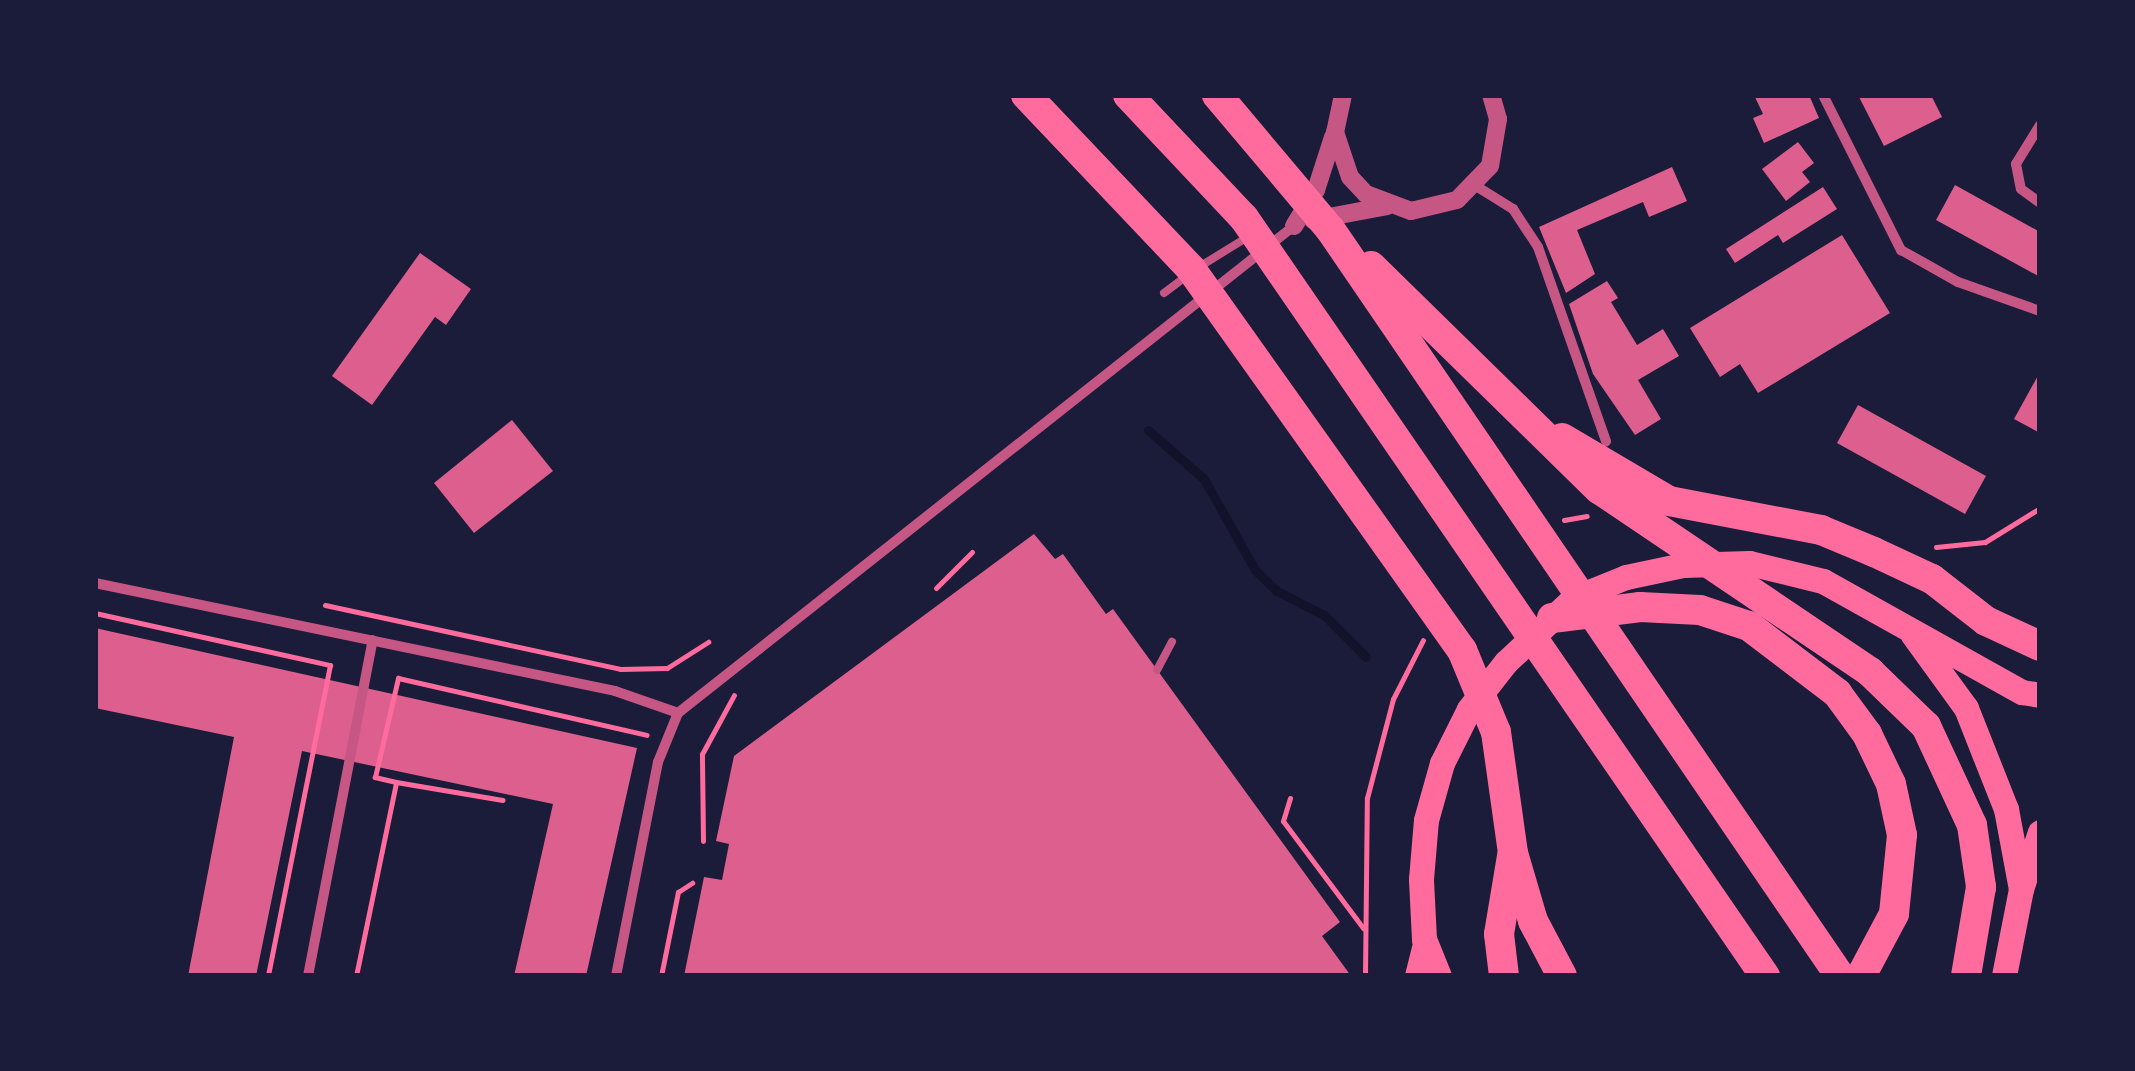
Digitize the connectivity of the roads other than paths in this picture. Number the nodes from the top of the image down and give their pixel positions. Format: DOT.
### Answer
graph roads {
  1 [pos="1026,95"];
  2 [pos="1128,95"];
  3 [pos="1218,95"];
  4 [pos="1344,95"];
  5 [pos="1491,95"];
  6 [pos="1823,95"];
  7 [pos="2040,126"];
  8 [pos="1335,132"];
  9 [pos="1476,186"];
  10 [pos="2040,203"];
  11 [pos="1387,206"];
  12 [pos="1289,229"];
  13 [pos="1330,229"];
  14 [pos="1164,292"];
  15 [pos="2040,312"];
  16 [pos="1538,424"];
  17 [pos="1606,441"];
  18 [pos="95,583"];
  19 [pos="1552,618"];
  20 [pos="1910,630"];
  21 [pos="374,640"];
  22 [pos="1172,642"];
  23 [pos="2040,646"];
  24 [pos="1157,670"];
  25 [pos="2040,695"];
  26 [pos="678,713"];
  27 [pos="2039,834"];
  28 [pos="1512,854"];
  29 [pos="2021,889"];
  30 [pos="1424,939"];
  31 [pos="1967,972"];
  32 [pos="308,976"];
  33 [pos="616,976"];
  34 [pos="1414,976"];
  35 [pos="1440,976"];
  36 [pos="1504,976"];
  37 [pos="1562,976"];
  38 [pos="1765,976"];
  39 [pos="1840,976"];
  40 [pos="1861,976"];
  41 [pos="2004,976"];
  1 -- 28 [label="highway"];
  2 -- 38 [label="highway"];
  3 -- 13 [label="highway"];
  4 -- 8 [label="street"];
  5 -- 9 [label="street"];
  6 -- 15 [label="street"];
  7 -- 10 [label="street"];
  8 -- 11 [label="street"];
  8 -- 12 [label="street"];
  9 -- 11 [label="street"];
  9 -- 17 [label="street"];
  11 -- 12 [label="street"];
  12 -- 14 [label="lane"];
  12 -- 26 [label="street"];
  13 -- 16 [label="highway"];
  13 -- 39 [label="highway"];
  16 -- 23 [label="highway"];
  16 -- 31 [label="highway"];
  18 -- 21 [label="street"];
  19 -- 20 [label="main road"];
  19 -- 30 [label="main road"];
  19 -- 40 [label="highway"];
  20 -- 25 [label="main road"];
  20 -- 29 [label="main road"];
  21 -- 26 [label="street"];
  21 -- 32 [label="street"];
  22 -- 24 [label="lane"];
  26 -- 33 [label="street"];
  27 -- 29 [label="main road"];
  28 -- 36 [label="highway"];
  28 -- 37 [label="highway"];
  29 -- 41 [label="main road"];
  30 -- 34 [label="main road"];
  30 -- 35 [label="main road"];
}
